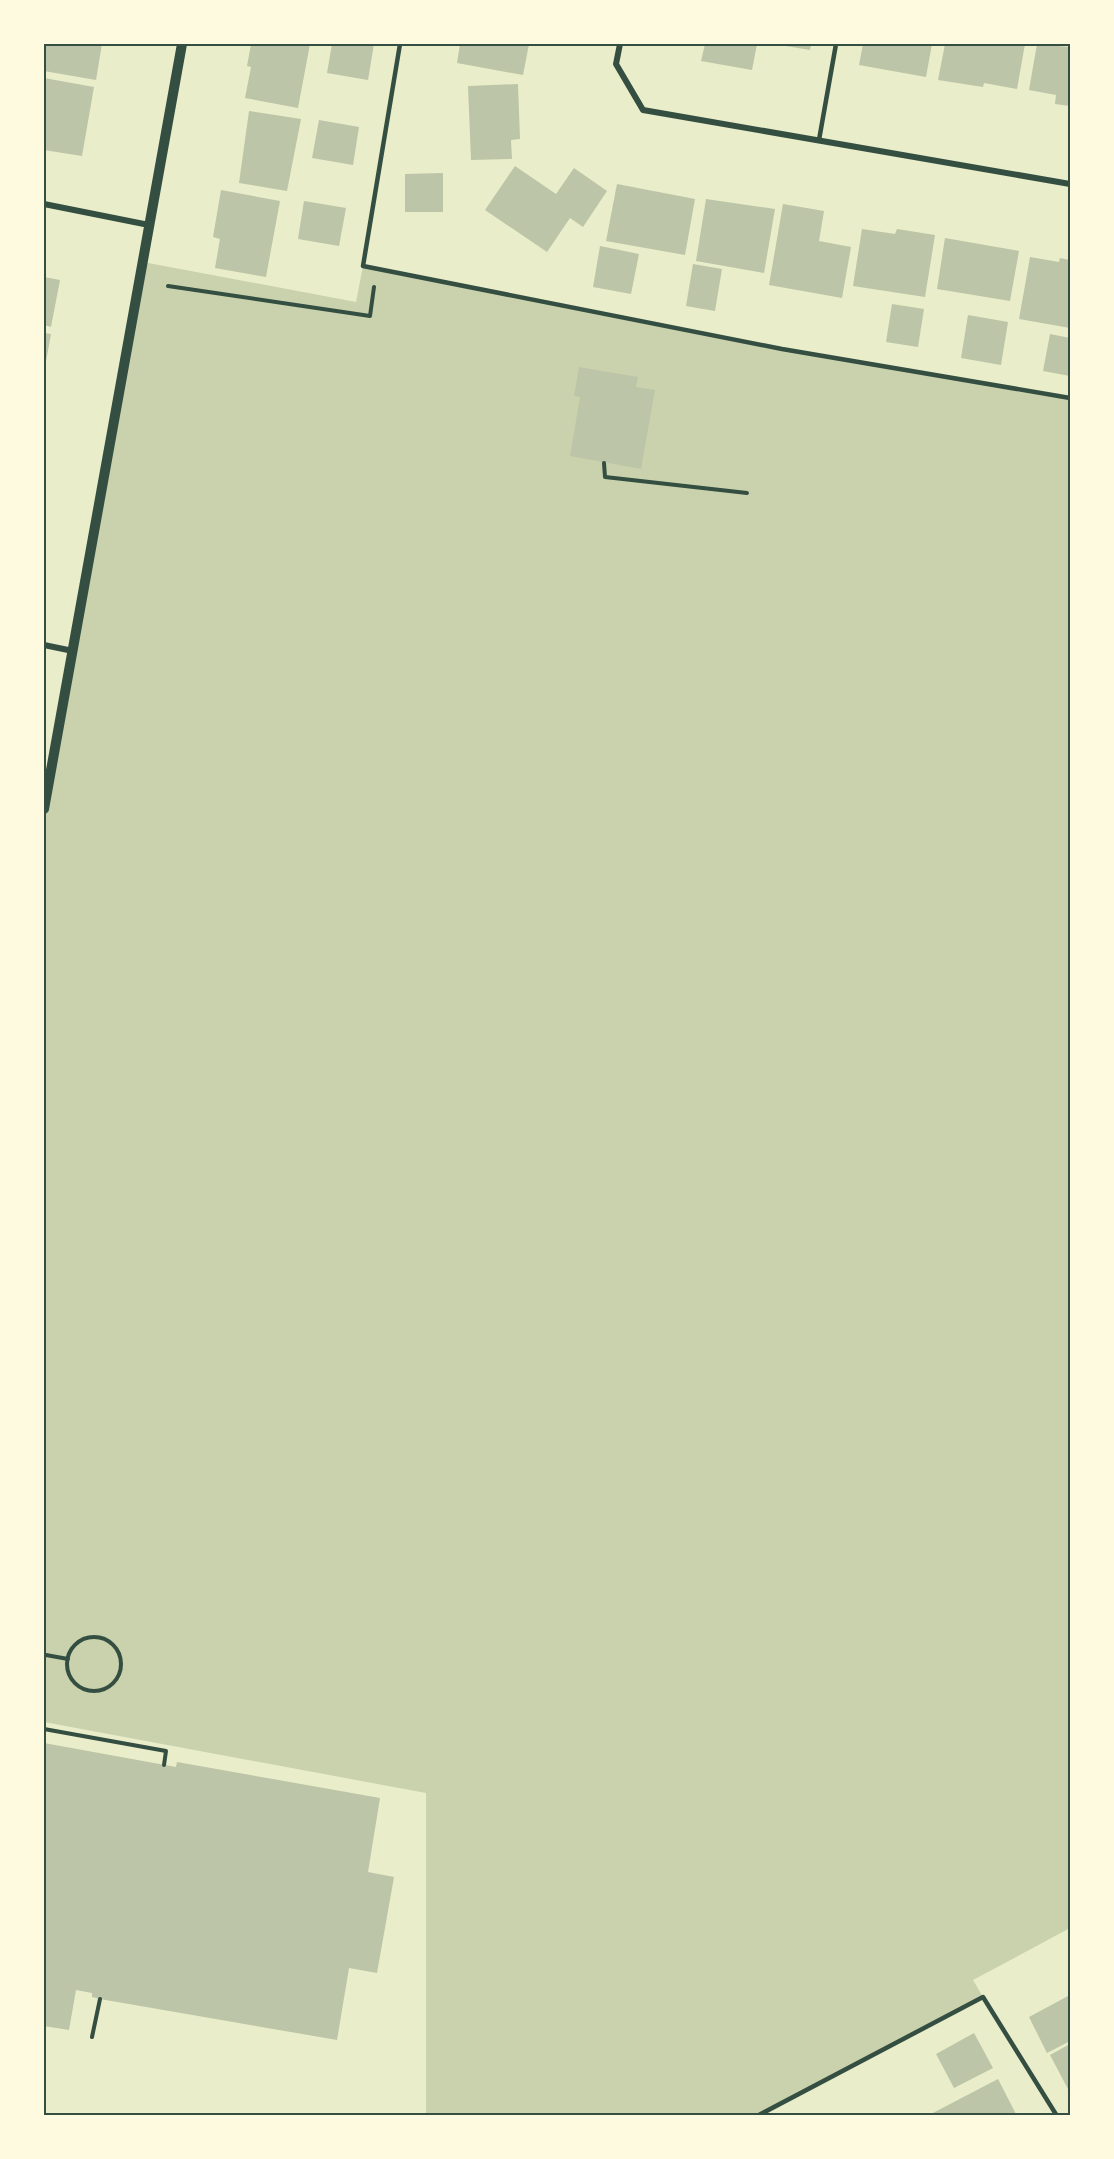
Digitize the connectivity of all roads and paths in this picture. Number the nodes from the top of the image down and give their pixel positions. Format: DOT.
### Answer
graph roads {
  1 [pos="182,44"];
  2 [pos="400,44"];
  3 [pos="620,44"];
  4 [pos="836,44"];
  5 [pos="819,140"];
  6 [pos="1071,184"];
  7 [pos="44,204"];
  8 [pos="149,225"];
  9 [pos="376,269"];
  10 [pos="168,286"];
  11 [pos="1071,398"];
  12 [pos="604,463"];
  13 [pos="747,493"];
  14 [pos="44,645"];
  15 [pos="72,651"];
  16 [pos="44,809"];
  17 [pos="44,1641"];
  18 [pos="46,1655"];
  19 [pos="68,1659"];
  20 [pos="44,1662"];
  21 [pos="44,1729"];
  22 [pos="164,1765"];
  23 [pos="100,1999"];
  24 [pos="92,2037"];
  25 [pos="758,2115"];
  26 [pos="1057,2115"];
  1 -- 8 [label="street"];
  2 -- 9 [label="lane"];
  3 -- 5 [label="street"];
  4 -- 5 [label="lane"];
  5 -- 6 [label="street"];
  7 -- 8 [label="street"];
  8 -- 15 [label="street"];
  9 -- 10 [label="path"];
  9 -- 11 [label="lane"];
  12 -- 13 [label="path"];
  14 -- 15 [label="street"];
  15 -- 16 [label="street"];
  17 -- 18 [label="path"];
  18 -- 19 [label="path"];
  18 -- 20 [label="path"];
  19 -- 19 [label="path"];
  21 -- 22 [label="path"];
  23 -- 24 [label="path"];
  25 -- 26 [label="lane"];
}
